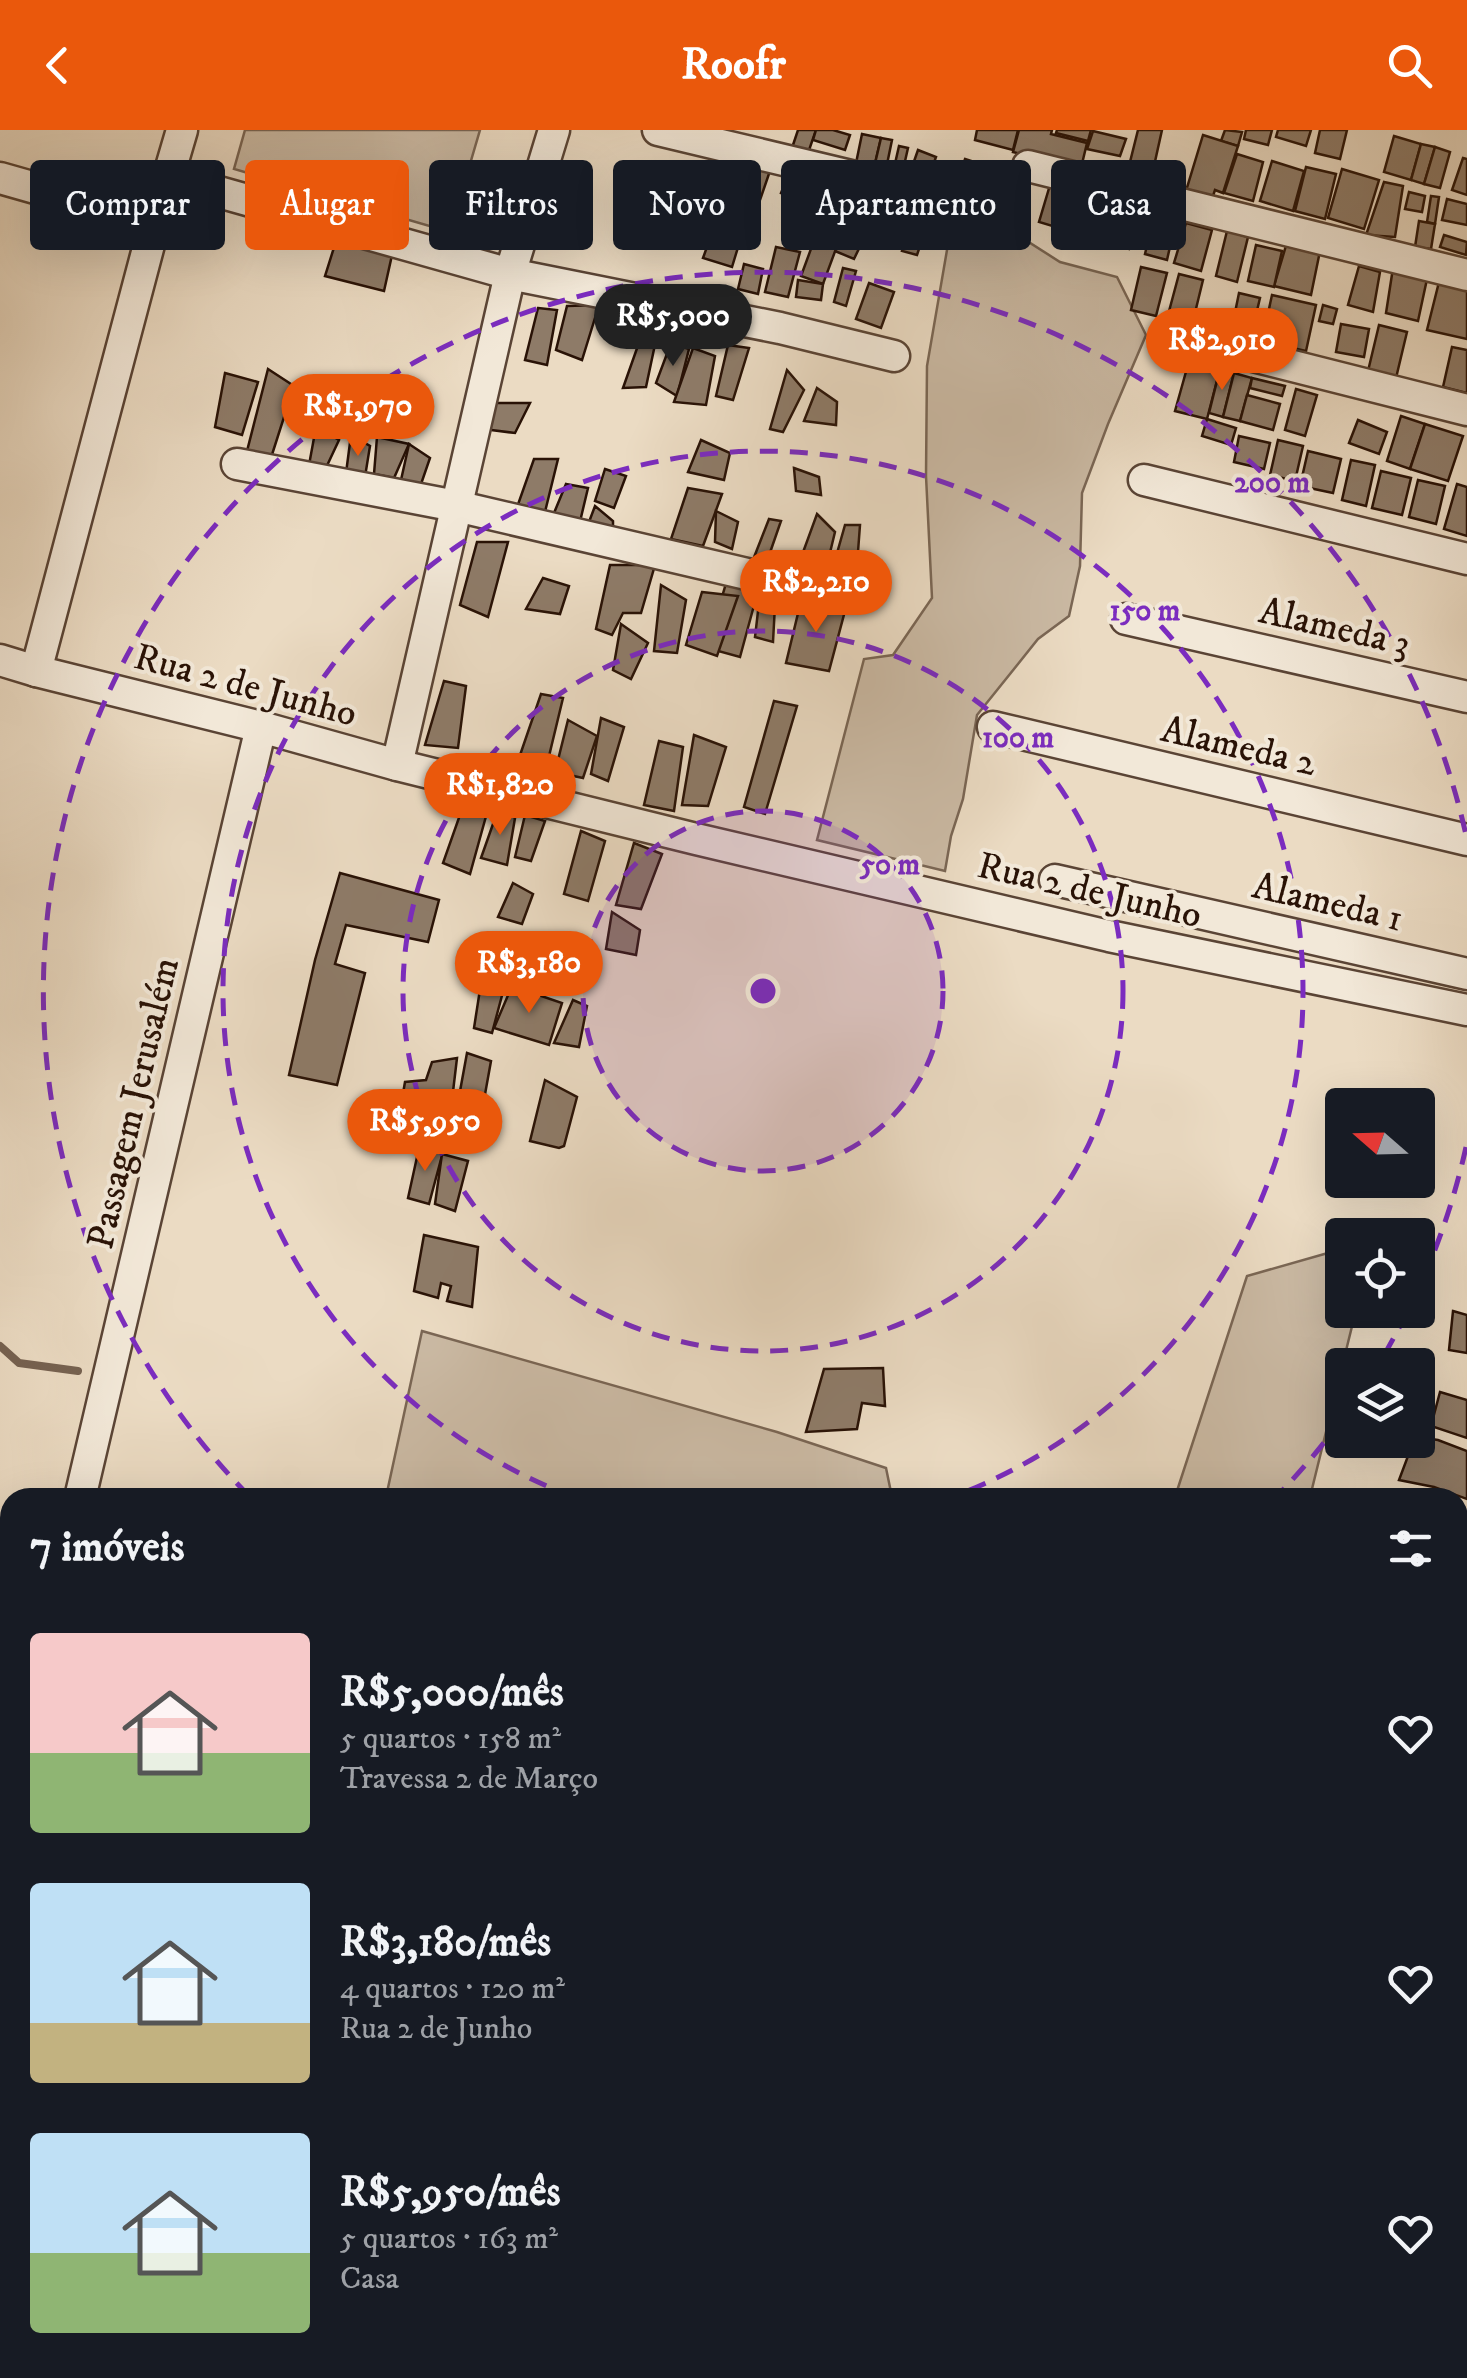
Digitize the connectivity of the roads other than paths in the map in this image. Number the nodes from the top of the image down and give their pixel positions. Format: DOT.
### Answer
graph roads {
  1 [pos="182,130"];
  2 [pos="554,130"];
  3 [pos="658,130"];
  4 [pos="174,160"];
  5 [pos="784,160"];
  6 [pos="1031,167"];
  7 [pos="0,178"];
  8 [pos="30,187"];
  9 [pos="225,194"];
  10 [pos="148,250"];
  11 [pos="510,274"];
  12 [pos="1467,276"];
  13 [pos="1170,335"];
  14 [pos="894,356"];
  15 [pos="1467,410"];
  16 [pos="237,464"];
  17 [pos="1144,480"];
  18 [pos="456,506"];
  19 [pos="1467,559"];
  20 [pos="842,596"];
  21 [pos="1126,619"];
  22 [pos="0,660"];
  23 [pos="36,671"];
  24 [pos="1467,698"];
  25 [pos="261,727"];
  26 [pos="994,728"];
  27 [pos="397,765"];
  28 [pos="1467,840"];
  29 [pos="1055,880"];
  30 [pos="1467,974"];
  31 [pos="1467,1010"];
  32 [pos="82,1488"];
  1 -- 4 [label="street"];
  2 -- 11 [label="street"];
  3 -- 5 [label="street"];
  6 -- 12 [label="street"];
  7 -- 8 [label="street"];
  9 -- 11 [label="street"];
  10 -- 23 [label="street"];
  11 -- 14 [label="street"];
  11 -- 18 [label="street"];
  13 -- 15 [label="street"];
  16 -- 18 [label="street"];
  17 -- 19 [label="street"];
  18 -- 20 [label="street"];
  18 -- 27 [label="street"];
  21 -- 24 [label="street, Alameda 3"];
  22 -- 23 [label="street, Rua 2 de Junho"];
  23 -- 25 [label="street, Rua 2 de Junho"];
  25 -- 27 [label="street, Rua 2 de Junho"];
  25 -- 32 [label="street, Passagem Jerusalém"];
  26 -- 28 [label="street, Alameda 2"];
  27 -- 31 [label="street, Rua 2 de Junho"];
  29 -- 30 [label="street, Alameda 1"];
}
